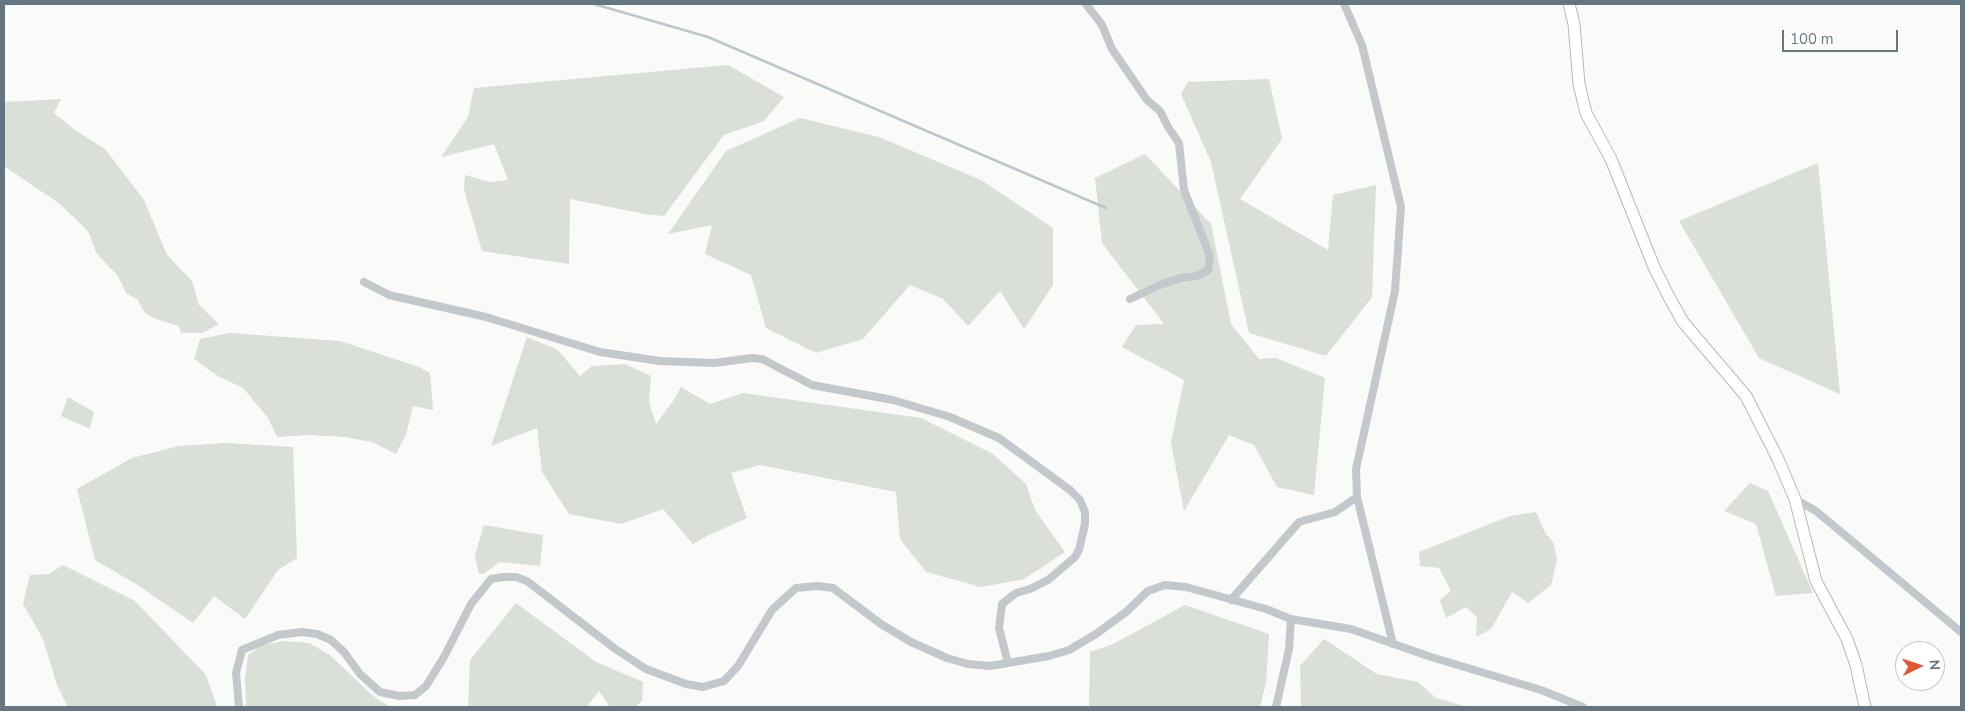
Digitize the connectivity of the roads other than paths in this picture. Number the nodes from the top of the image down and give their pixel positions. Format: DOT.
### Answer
graph roads {
  1 [pos="1086,4"];
  2 [pos="1344,4"];
  3 [pos="1569,4"];
  4 [pos="364,282"];
  5 [pos="1130,298"];
  6 [pos="1357,497"];
  7 [pos="1795,499"];
  8 [pos="1231,600"];
  9 [pos="1291,619"];
  10 [pos="1961,632"];
  11 [pos="1393,644"];
  12 [pos="1008,663"];
  13 [pos="239,707"];
  14 [pos="1276,707"];
  15 [pos="1583,707"];
  16 [pos="1865,707"];
  1 -- 5 [label="street"];
  2 -- 6 [label="street"];
  3 -- 7 [label="street"];
  4 -- 12 [label="street"];
  6 -- 8 [label="street"];
  6 -- 11 [label="street"];
  7 -- 10 [label="street"];
  7 -- 16 [label="street"];
  8 -- 9 [label="street"];
  8 -- 12 [label="street"];
  9 -- 11 [label="street"];
  9 -- 14 [label="street"];
  11 -- 15 [label="street"];
  12 -- 13 [label="street"];
}
